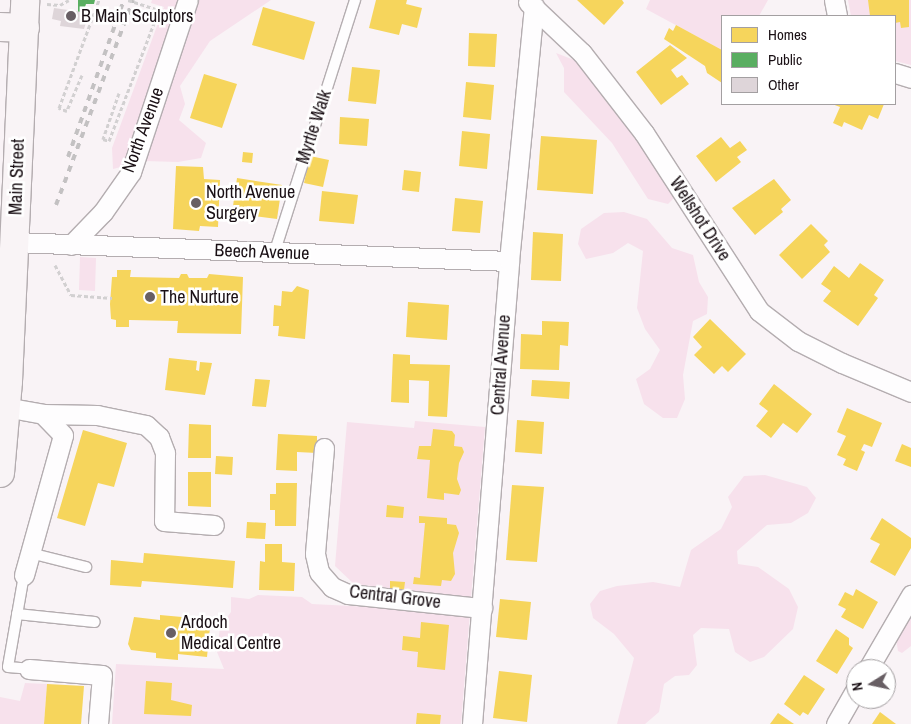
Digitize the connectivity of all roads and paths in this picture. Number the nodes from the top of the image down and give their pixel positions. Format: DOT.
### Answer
graph roads {
  1 [pos="8,0"];
  2 [pos="69,0"];
  3 [pos="99,0"];
  4 [pos="128,0"];
  5 [pos="355,0"];
  6 [pos="834,0"];
  7 [pos="34,2"];
  8 [pos="191,2"];
  9 [pos="529,3"];
  10 [pos="837,15"];
  11 [pos="11,28"];
  12 [pos="896,73"];
  13 [pos="82,75"];
  14 [pos="911,78"];
  15 [pos="119,93"];
  16 [pos="0,172"];
  17 [pos="7,242"];
  18 [pos="71,245"];
  19 [pos="274,254"];
  20 [pos="509,262"];
  21 [pos="55,265"];
  22 [pos="112,298"];
  23 [pos="911,392"];
  24 [pos="2,407"];
  25 [pos="42,414"];
  26 [pos="324,448"];
  27 [pos="0,473"];
  28 [pos="214,525"];
  29 [pos="30,553"];
  30 [pos="86,567"];
  31 [pos="24,575"];
  32 [pos="911,595"];
  33 [pos="482,608"];
  34 [pos="17,614"];
  35 [pos="95,622"];
  36 [pos="874,659"];
  37 [pos="29,669"];
  38 [pos="846,706"];
  39 [pos="98,724"];
  40 [pos="472,724"];
  41 [pos="836,724"];
  1 -- 11 [label="main road, Main Street"];
  2 -- 7 [label="path"];
  3 -- 13 [label="path"];
  4 -- 15 [label="path, bridge"];
  5 -- 19 [label="lane, Myrtle Walk"];
  6 -- 10 [label="street"];
  7 -- 11 [label="main road, Main Street"];
  8 -- 18 [label="street, North Avenue"];
  9 -- 20 [label="street, Central Avenue"];
  9 -- 23 [label="street, Wellshot Drive"];
  11 -- 16 [label="main road, Main Street"];
  11 -- 17 [label="main road, Main Street"];
  12 -- 14 [label="street"];
  17 -- 18 [label="street, Beech Avenue"];
  17 -- 24 [label="main road, Main Street"];
  18 -- 19 [label="street, Beech Avenue"];
  19 -- 20 [label="street, Beech Avenue"];
  20 -- 33 [label="street, Central Avenue"];
  21 -- 22 [label="path"];
  24 -- 25 [label="street"];
  24 -- 27 [label="main road, Main Street"];
  25 -- 28 [label="street"];
  25 -- 29 [label="street"];
  26 -- 33 [label="street, Central Grove"];
  29 -- 30 [label="lane"];
  29 -- 31 [label="street"];
  31 -- 34 [label="lane"];
  32 -- 36 [label="street"];
  33 -- 40 [label="street, Central Avenue"];
  34 -- 35 [label="lane"];
  34 -- 37 [label="lane"];
  37 -- 39 [label="street"];
  38 -- 41 [label="street"];
}
